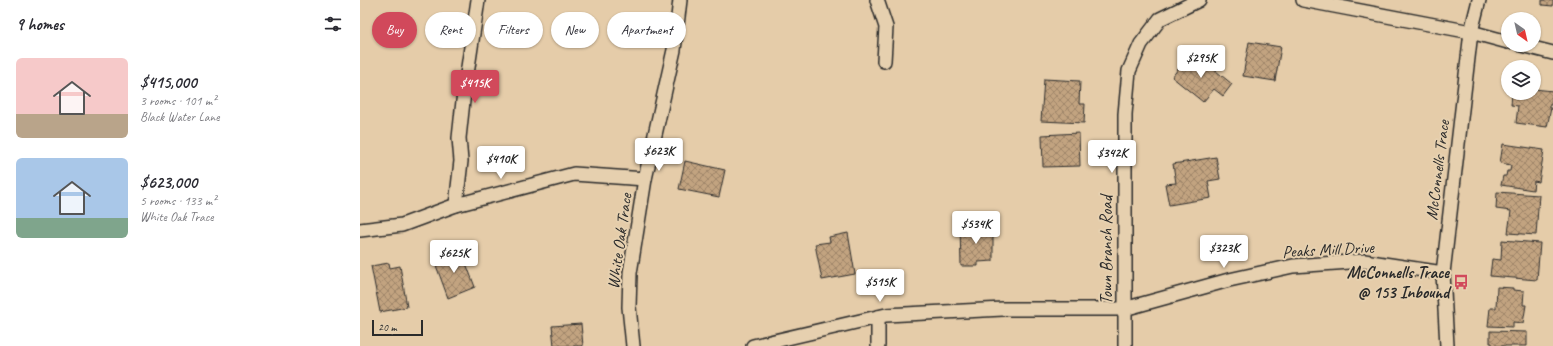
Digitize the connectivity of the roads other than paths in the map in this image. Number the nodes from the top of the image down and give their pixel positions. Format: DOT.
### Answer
graph roads {
  1 [pos="478,0"];
  2 [pos="680,0"];
  3 [pos="877,0"];
  4 [pos="1199,0"];
  5 [pos="1303,0"];
  6 [pos="1479,0"];
  7 [pos="1471,32"];
  8 [pos="1501,40"];
  9 [pos="1541,50"];
  10 [pos="1553,53"];
  11 [pos="884,61"];
  12 [pos="645,179"];
  13 [pos="456,205"];
  14 [pos="360,230"];
  15 [pos="1443,273"];
  16 [pos="1124,309"];
  17 [pos="878,317"];
  18 [pos="758,344"];
  19 [pos="633,346"];
  20 [pos="878,346"];
  21 [pos="1125,346"];
  22 [pos="1447,346"];
  1 -- 13 [label="street"];
  2 -- 12 [label="street, White Oak Trace"];
  3 -- 11 [label="street"];
  4 -- 16 [label="street, Town Branch Road"];
  5 -- 7 [label="street"];
  6 -- 7 [label="street, McConnells Trace"];
  7 -- 8 [label="street"];
  7 -- 15 [label="street, McConnells Trace"];
  9 -- 10 [label="street"];
  12 -- 13 [label="street"];
  12 -- 19 [label="street, White Oak Trace"];
  13 -- 14 [label="street"];
  15 -- 16 [label="street, Peaks Mill Drive"];
  15 -- 22 [label="street, McConnells Trace"];
  16 -- 17 [label="street, Peaks Mill Drive"];
  16 -- 21 [label="street, Town Branch Road"];
  17 -- 18 [label="street, Peaks Mill Drive"];
  17 -- 20 [label="street"];
}
